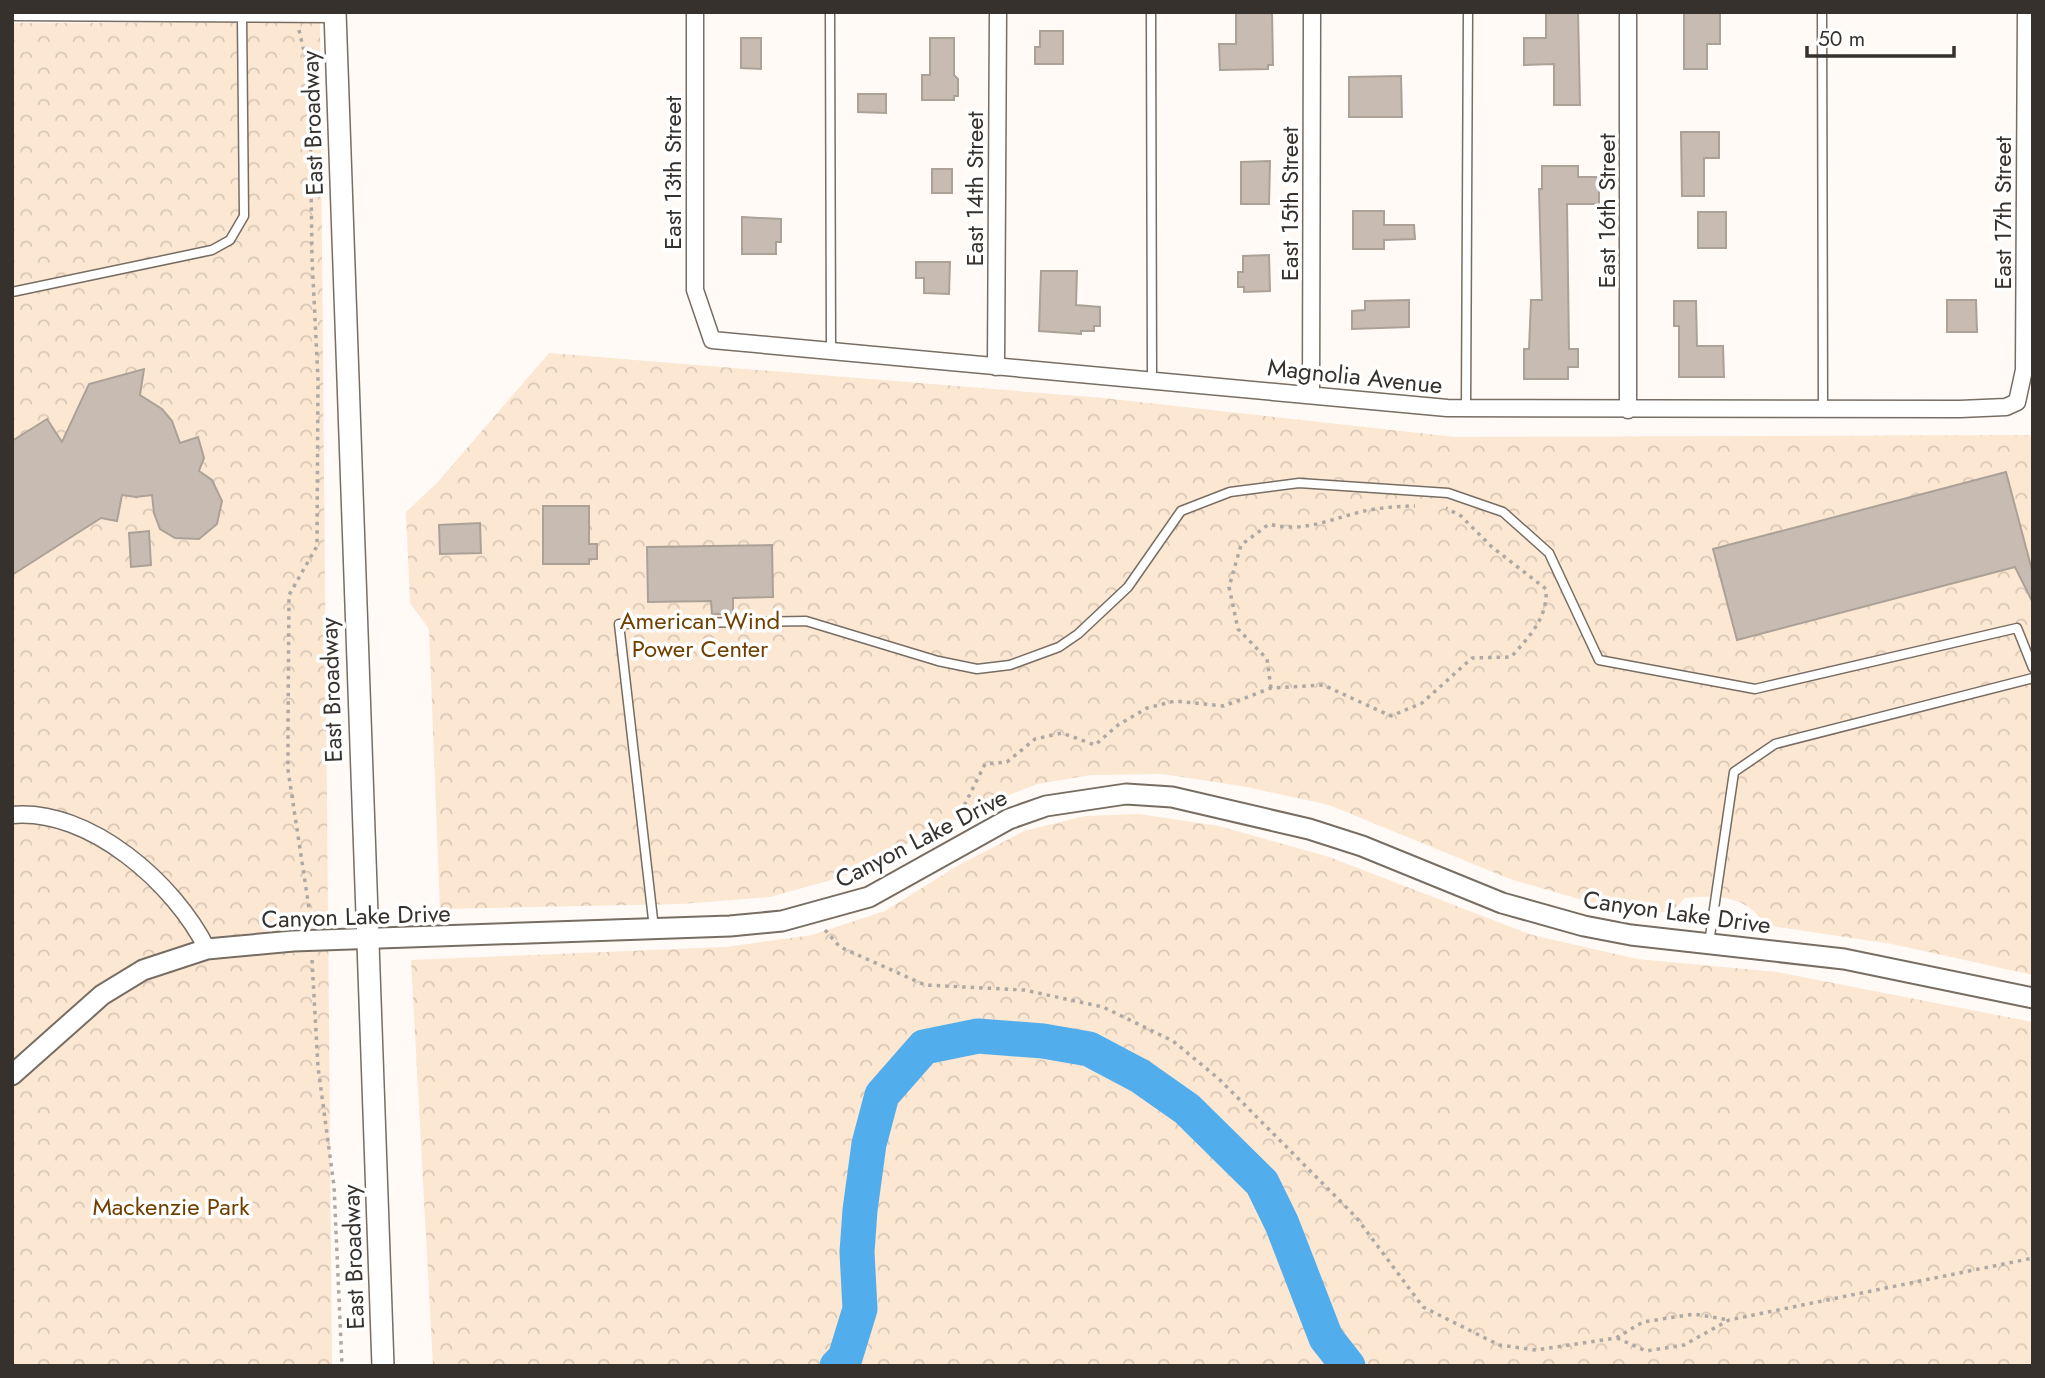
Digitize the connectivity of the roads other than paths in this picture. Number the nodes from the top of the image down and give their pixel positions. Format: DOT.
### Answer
graph roads {
  1 [pos="695,12"];
  2 [pos="830,12"];
  3 [pos="998,12"];
  4 [pos="1151,12"];
  5 [pos="1312,12"];
  6 [pos="1468,12"];
  7 [pos="1628,12"];
  8 [pos="1822,12"];
  9 [pos="2026,12"];
  10 [pos="335,15"];
  11 [pos="12,16"];
  12 [pos="242,17"];
  13 [pos="12,292"];
  14 [pos="708,333"];
  15 [pos="831,352"];
  16 [pos="996,367"];
  17 [pos="1152,380"];
  18 [pos="1311,395"];
  19 [pos="2006,407"];
  20 [pos="1466,409"];
  21 [pos="1628,410"];
  22 [pos="1823,410"];
  23 [pos="2033,668"];
  24 [pos="2033,678"];
  25 [pos="12,815"];
  26 [pos="654,929"];
  27 [pos="368,940"];
  28 [pos="1709,943"];
  29 [pos="207,949"];
  30 [pos="2033,998"];
  31 [pos="12,1075"];
  32 [pos="383,1366"];
  1 -- 14 [label="street, East 13th Street"];
  2 -- 15 [label="lane"];
  3 -- 16 [label="street, East 14th Street"];
  4 -- 17 [label="lane"];
  5 -- 18 [label="street, East 15th Street"];
  6 -- 20 [label="lane"];
  7 -- 21 [label="street, East 16th Street"];
  8 -- 22 [label="lane"];
  9 -- 19 [label="street, East 17th Street"];
  10 -- 12 [label="lane"];
  10 -- 27 [label="main road, East Broadway"];
  11 -- 12 [label="lane"];
  12 -- 13 [label="lane"];
  14 -- 15 [label="street, Magnolia Avenue"];
  15 -- 16 [label="street, Magnolia Avenue"];
  16 -- 17 [label="street, Magnolia Avenue"];
  17 -- 18 [label="street, Magnolia Avenue"];
  18 -- 20 [label="street, Magnolia Avenue"];
  19 -- 22 [label="street, Magnolia Avenue"];
  20 -- 21 [label="street, Magnolia Avenue"];
  21 -- 22 [label="street, Magnolia Avenue"];
  23 -- 26 [label="lane"];
  24 -- 28 [label="lane"];
  25 -- 29 [label="street"];
  26 -- 27 [label="street, Canyon Lake Drive"];
  26 -- 28 [label="street, Canyon Lake Drive"];
  27 -- 29 [label="street, Canyon Lake Drive"];
  27 -- 32 [label="main road, East Broadway"];
  28 -- 30 [label="street, Canyon Lake Drive"];
  29 -- 31 [label="street, Canyon Lake Drive"];
}
